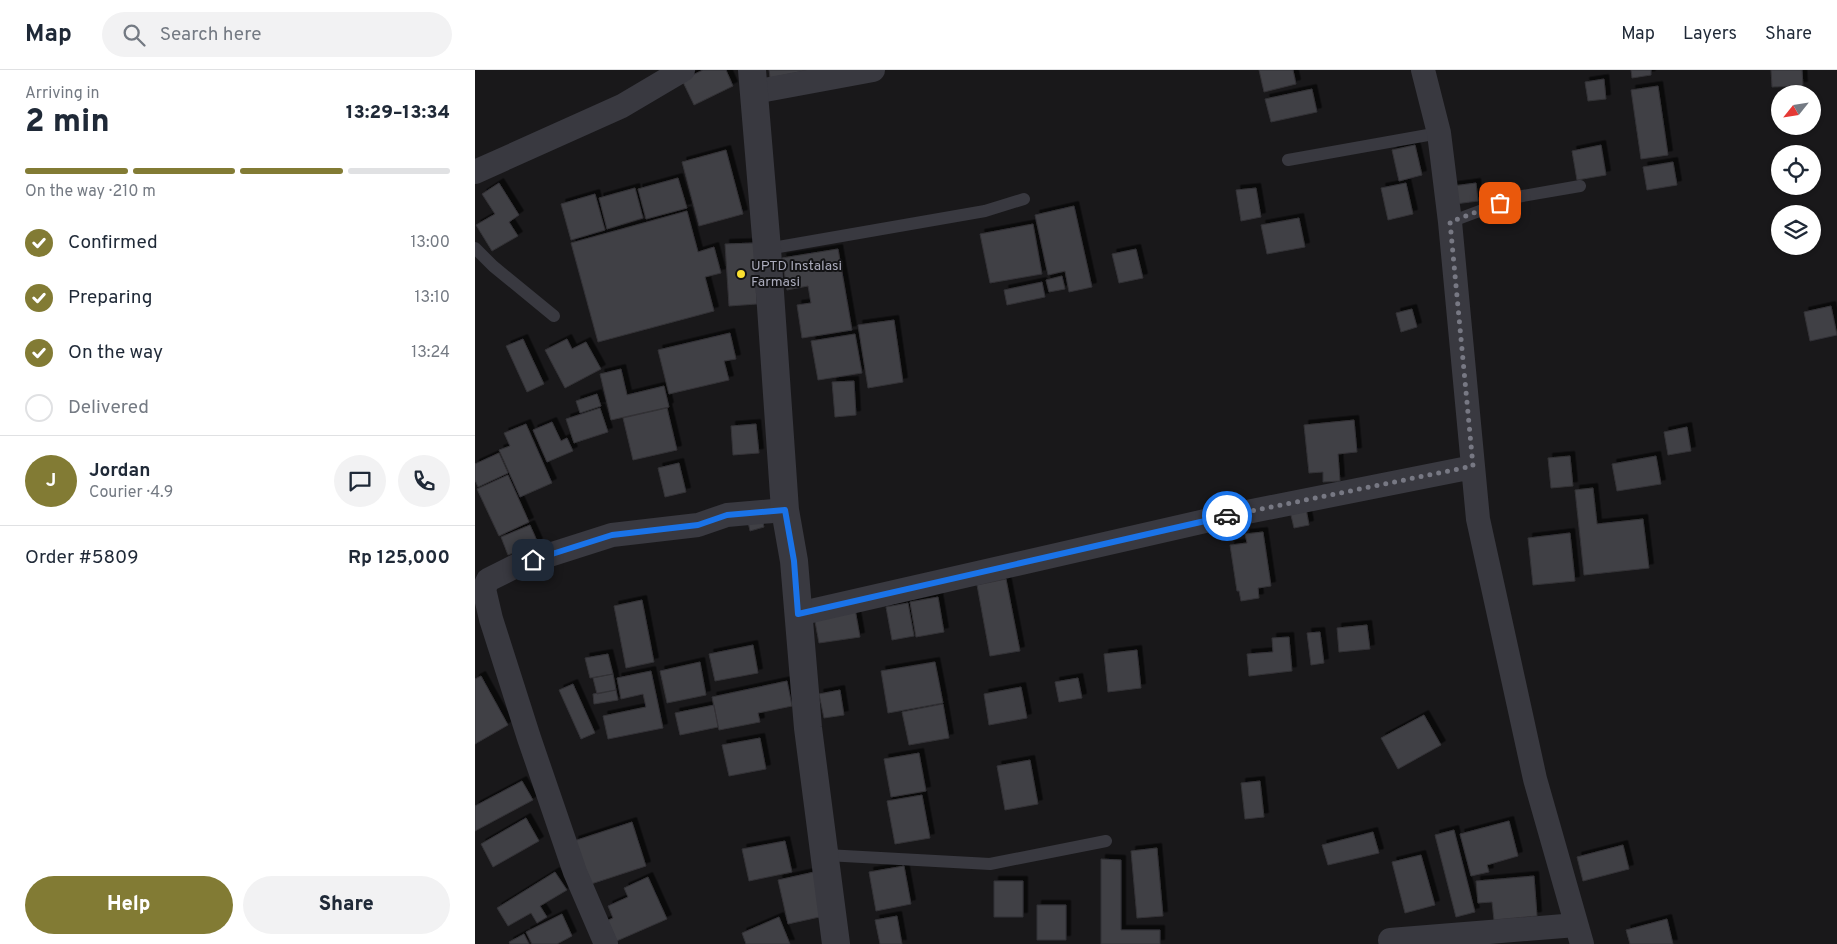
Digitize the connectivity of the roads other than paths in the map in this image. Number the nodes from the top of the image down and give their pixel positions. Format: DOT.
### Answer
graph roads {
  1 [pos="683,70"];
  2 [pos="873,70"];
  3 [pos="1423,70"];
  4 [pos="753,81"];
  5 [pos="1439,134"];
  6 [pos="1288,160"];
  7 [pos="475,172"];
  8 [pos="1580,186"];
  9 [pos="1024,199"];
  10 [pos="1450,222"];
  11 [pos="475,248"];
  12 [pos="767,249"];
  13 [pos="554,316"];
  14 [pos="1473,466"];
  15 [pos="785,510"];
  16 [pos="798,614"];
  17 [pos="1106,841"];
  18 [pos="826,855"];
  19 [pos="1579,934"];
  20 [pos="1390,940"];
  21 [pos="606,944"];
  22 [pos="836,944"];
  1 -- 7 [label="street"];
  2 -- 4 [label="street"];
  3 -- 5 [label="street"];
  4 -- 12 [label="street"];
  5 -- 6 [label="lane"];
  5 -- 10 [label="street"];
  8 -- 10 [label="lane"];
  9 -- 12 [label="lane"];
  10 -- 14 [label="street"];
  11 -- 13 [label="lane"];
  12 -- 15 [label="street"];
  14 -- 16 [label="street"];
  14 -- 19 [label="street"];
  15 -- 16 [label="street"];
  15 -- 21 [label="street"];
  16 -- 18 [label="street"];
  17 -- 18 [label="lane"];
  18 -- 22 [label="street"];
  19 -- 20 [label="street"];
}
